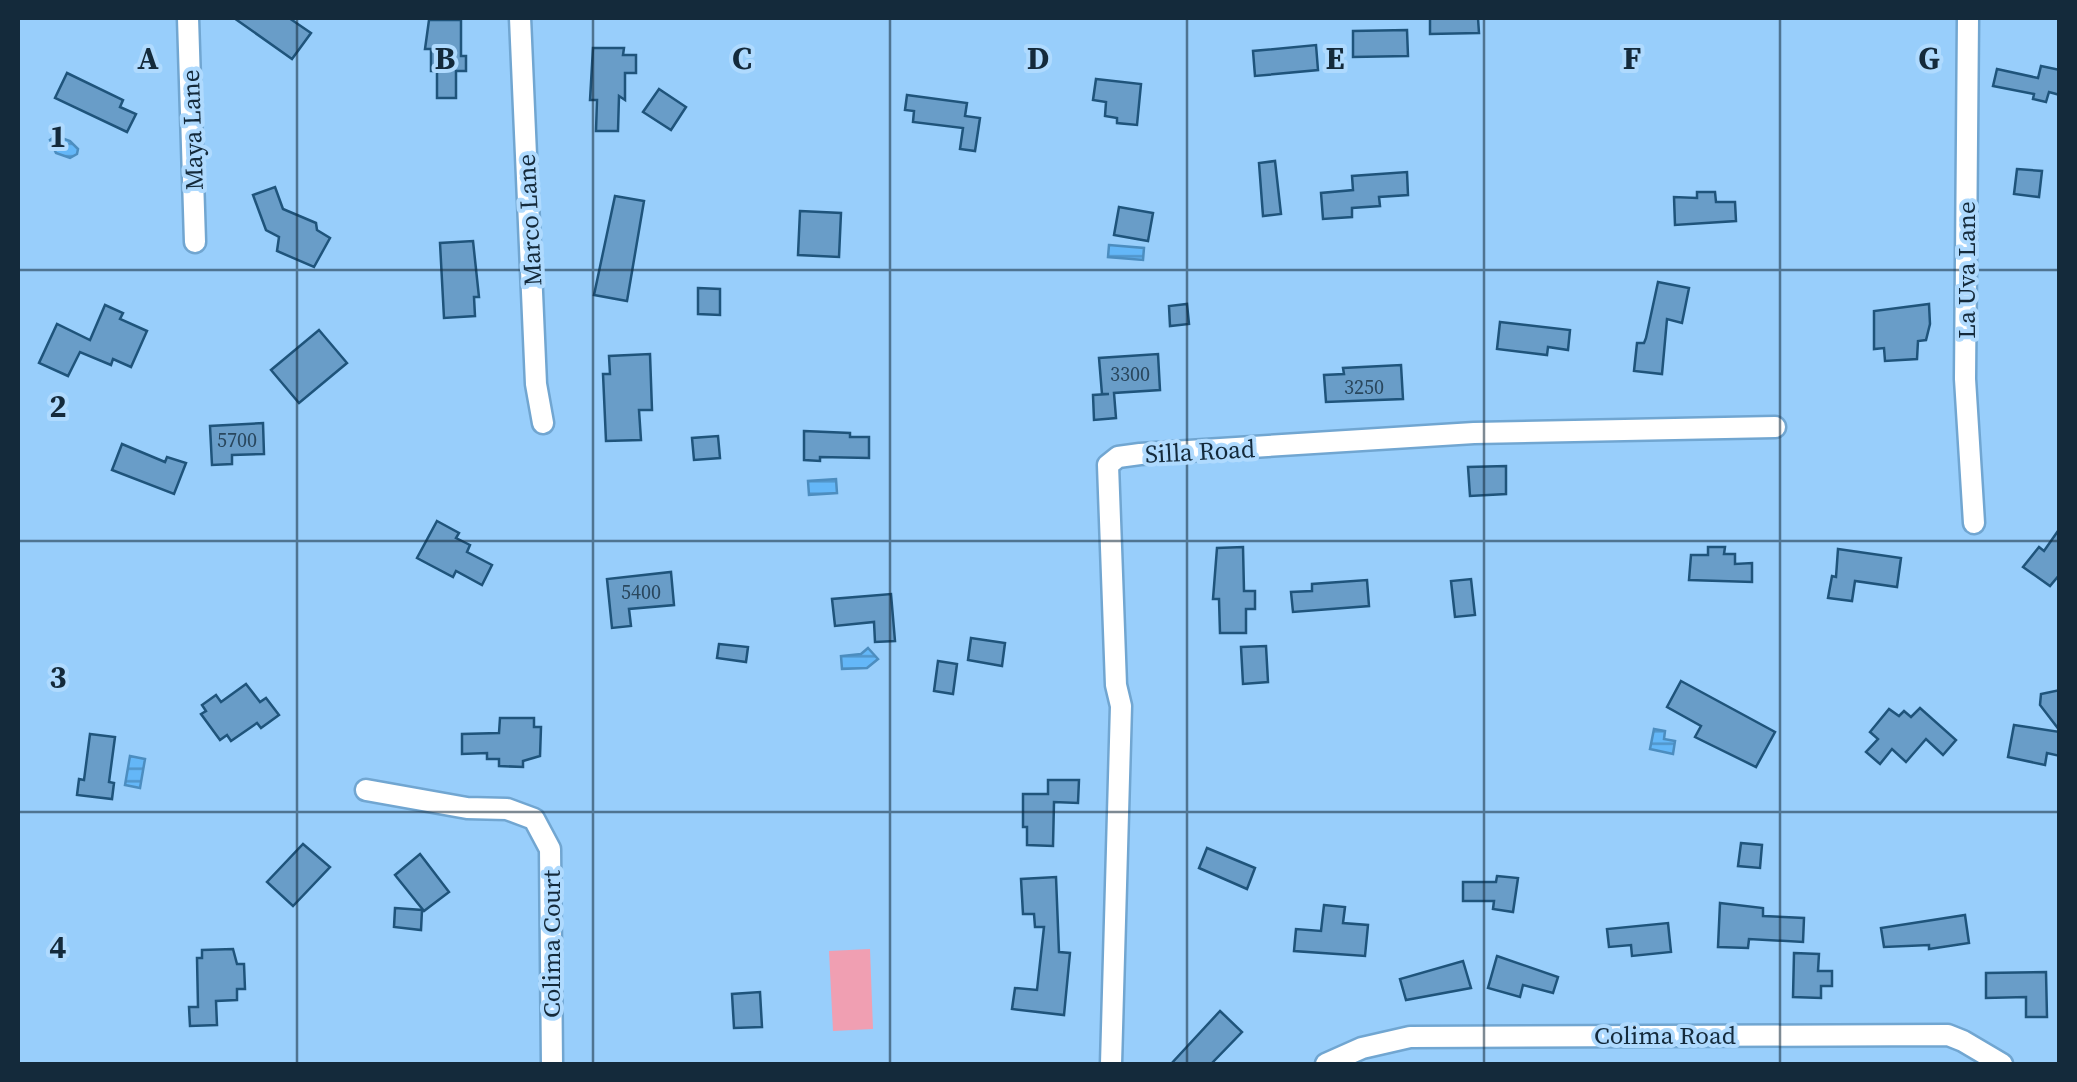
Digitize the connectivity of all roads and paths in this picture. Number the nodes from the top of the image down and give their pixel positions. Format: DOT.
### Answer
graph roads {
  1 [pos="188,18"];
  2 [pos="520,18"];
  3 [pos="1968,18"];
  4 [pos="195,242"];
  5 [pos="543,423"];
  6 [pos="1775,427"];
  7 [pos="1974,523"];
  8 [pos="366,790"];
  9 [pos="552,1064"];
  10 [pos="1110,1064"];
  11 [pos="1326,1064"];
  12 [pos="2002,1064"];
  1 -- 4 [label="street, Maya Lane"];
  2 -- 5 [label="street, Marco Lane"];
  3 -- 7 [label="street, La Uva Lane"];
  6 -- 10 [label="street, Silla Road"];
  8 -- 9 [label="street, Colima Court"];
  11 -- 12 [label="street, Colima Road"];
}
